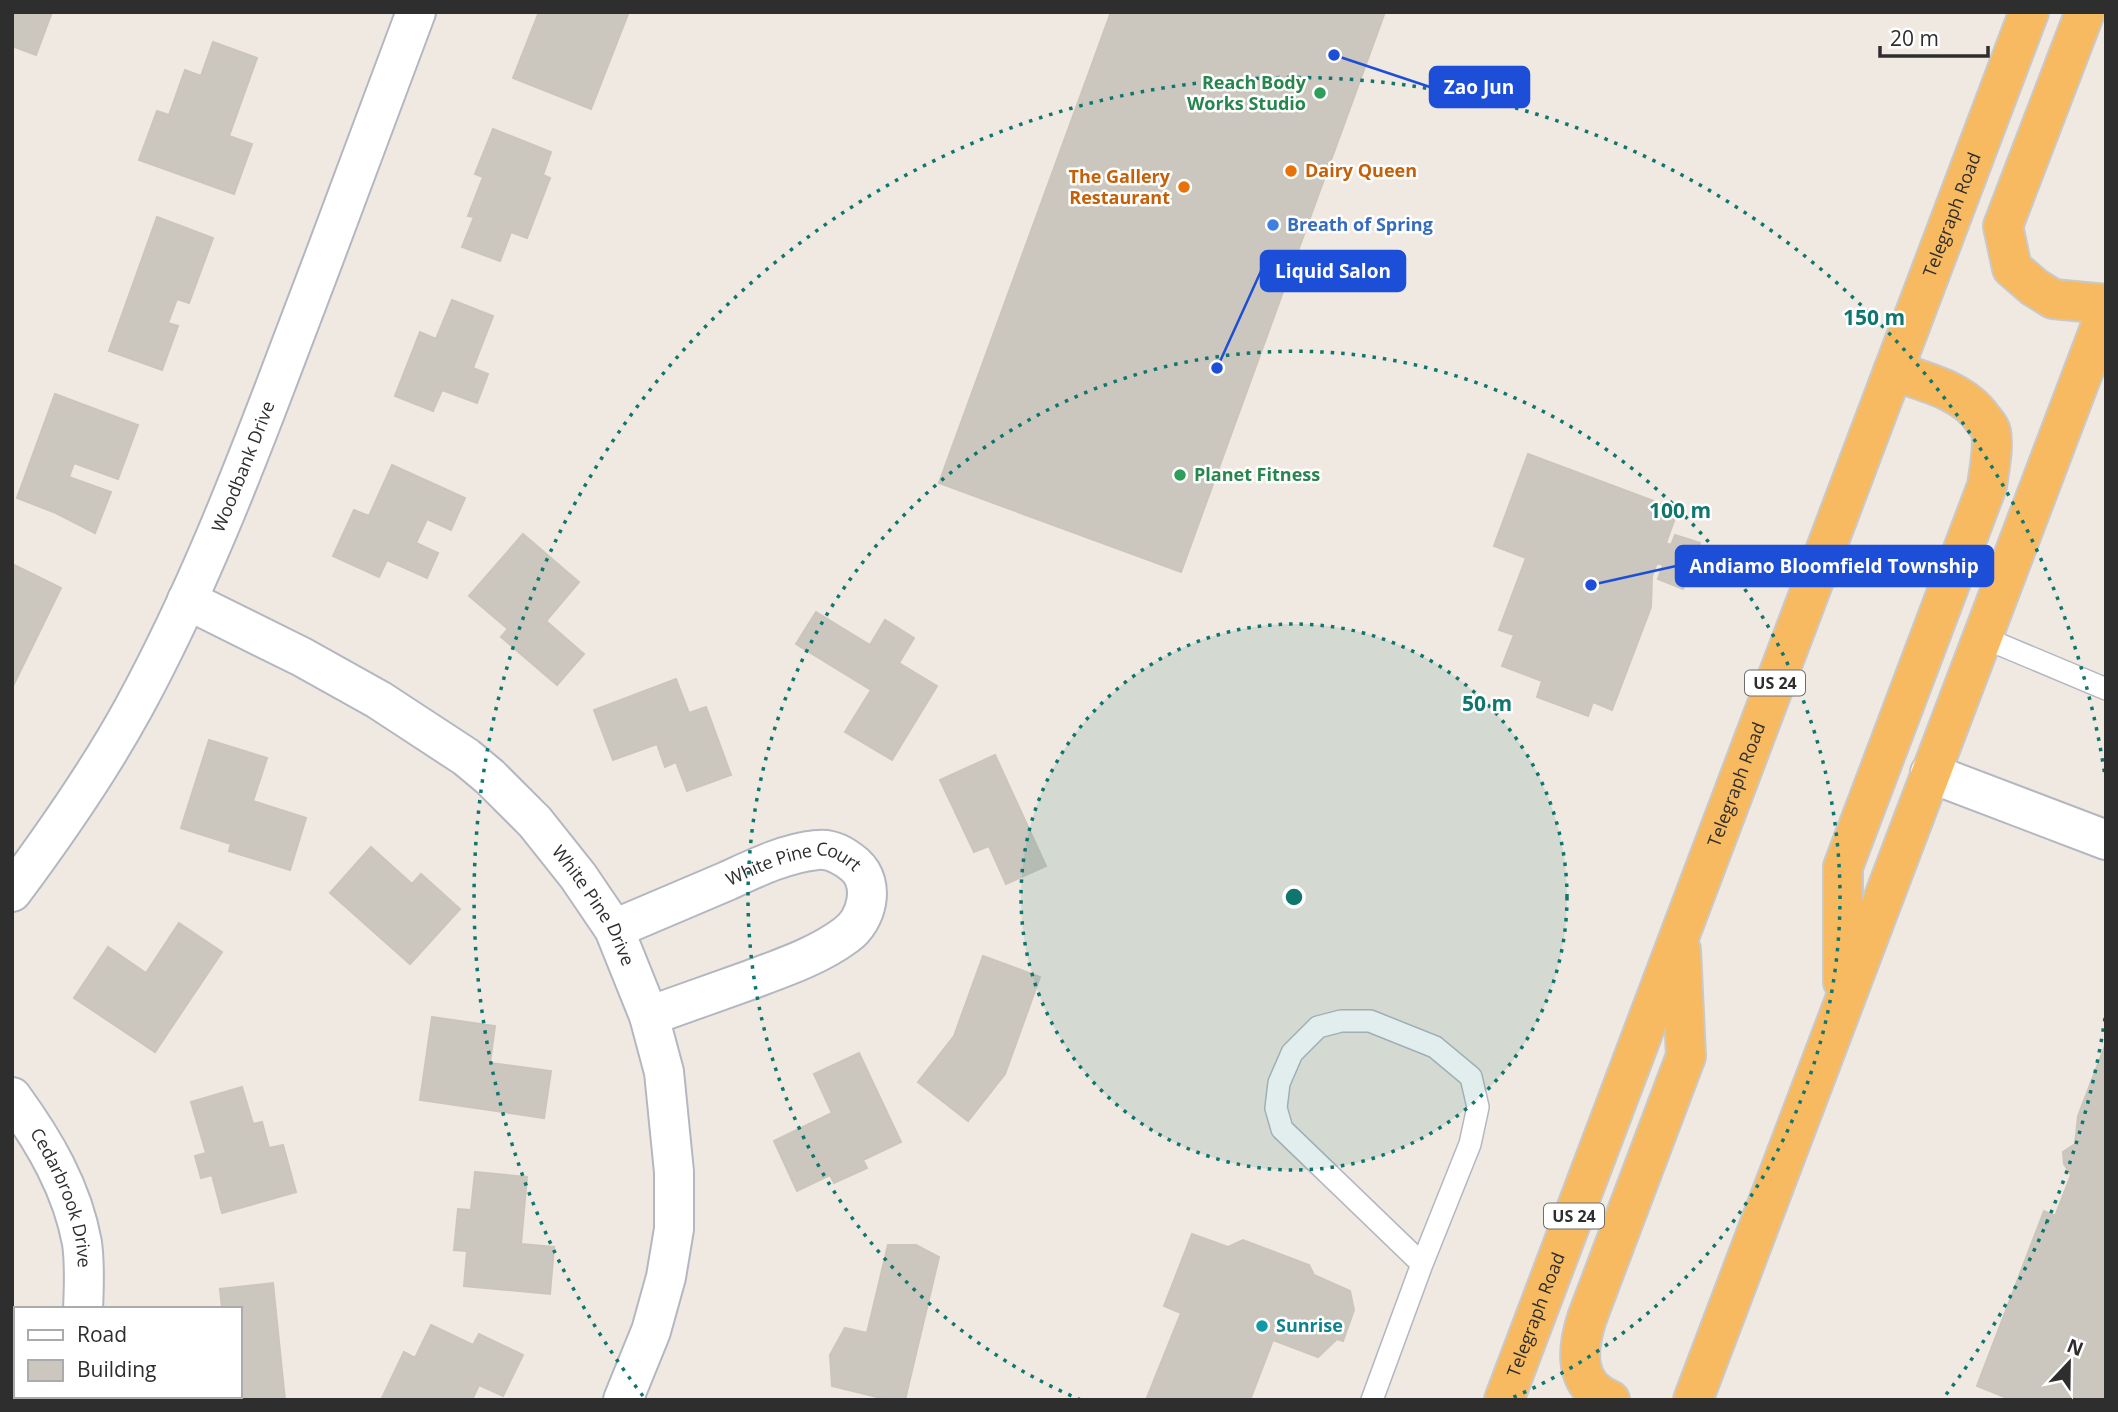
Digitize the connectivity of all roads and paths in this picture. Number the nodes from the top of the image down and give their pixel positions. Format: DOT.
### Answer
graph roads {
  1 [pos="416,12"];
  2 [pos="2029,12"];
  3 [pos="2085,12"];
  4 [pos="2106,304"];
  5 [pos="2106,312"];
  6 [pos="1893,371"];
  7 [pos="187,600"];
  8 [pos="1982,637"];
  9 [pos="2106,689"];
  10 [pos="1930,773"];
  11 [pos="2106,840"];
  12 [pos="12,892"];
  13 [pos="614,929"];
  14 [pos="1681,933"];
  15 [pos="1843,1005"];
  16 [pos="649,1016"];
  17 [pos="12,1097"];
  18 [pos="1422,1264"];
  19 [pos="83,1307"];
  20 [pos="623,1400"];
  21 [pos="1372,1400"];
  22 [pos="1504,1400"];
  23 [pos="1610,1400"];
  24 [pos="1693,1400"];
  1 -- 7 [label="street, Woodbank Drive"];
  2 -- 6 [label="highway, Telegraph Road / US 24"];
  3 -- 4 [label="highway"];
  5 -- 8 [label="highway"];
  6 -- 14 [label="highway, Telegraph Road / US 24"];
  6 -- 15 [label="highway"];
  7 -- 12 [label="street, Woodbank Drive"];
  7 -- 13 [label="street, White Pine Drive"];
  8 -- 9 [label="lane"];
  8 -- 10 [label="highway"];
  10 -- 11 [label="street"];
  10 -- 15 [label="highway"];
  13 -- 16 [label="street, White Pine Drive"];
  13 -- 16 [label="street, White Pine Court"];
  14 -- 22 [label="highway, Telegraph Road / US 24"];
  14 -- 23 [label="highway"];
  15 -- 24 [label="highway"];
  16 -- 20 [label="street, White Pine Drive"];
  17 -- 19 [label="street, Cedarbrook Drive"];
  18 -- 18 [label="lane"];
  18 -- 21 [label="lane"];
}
